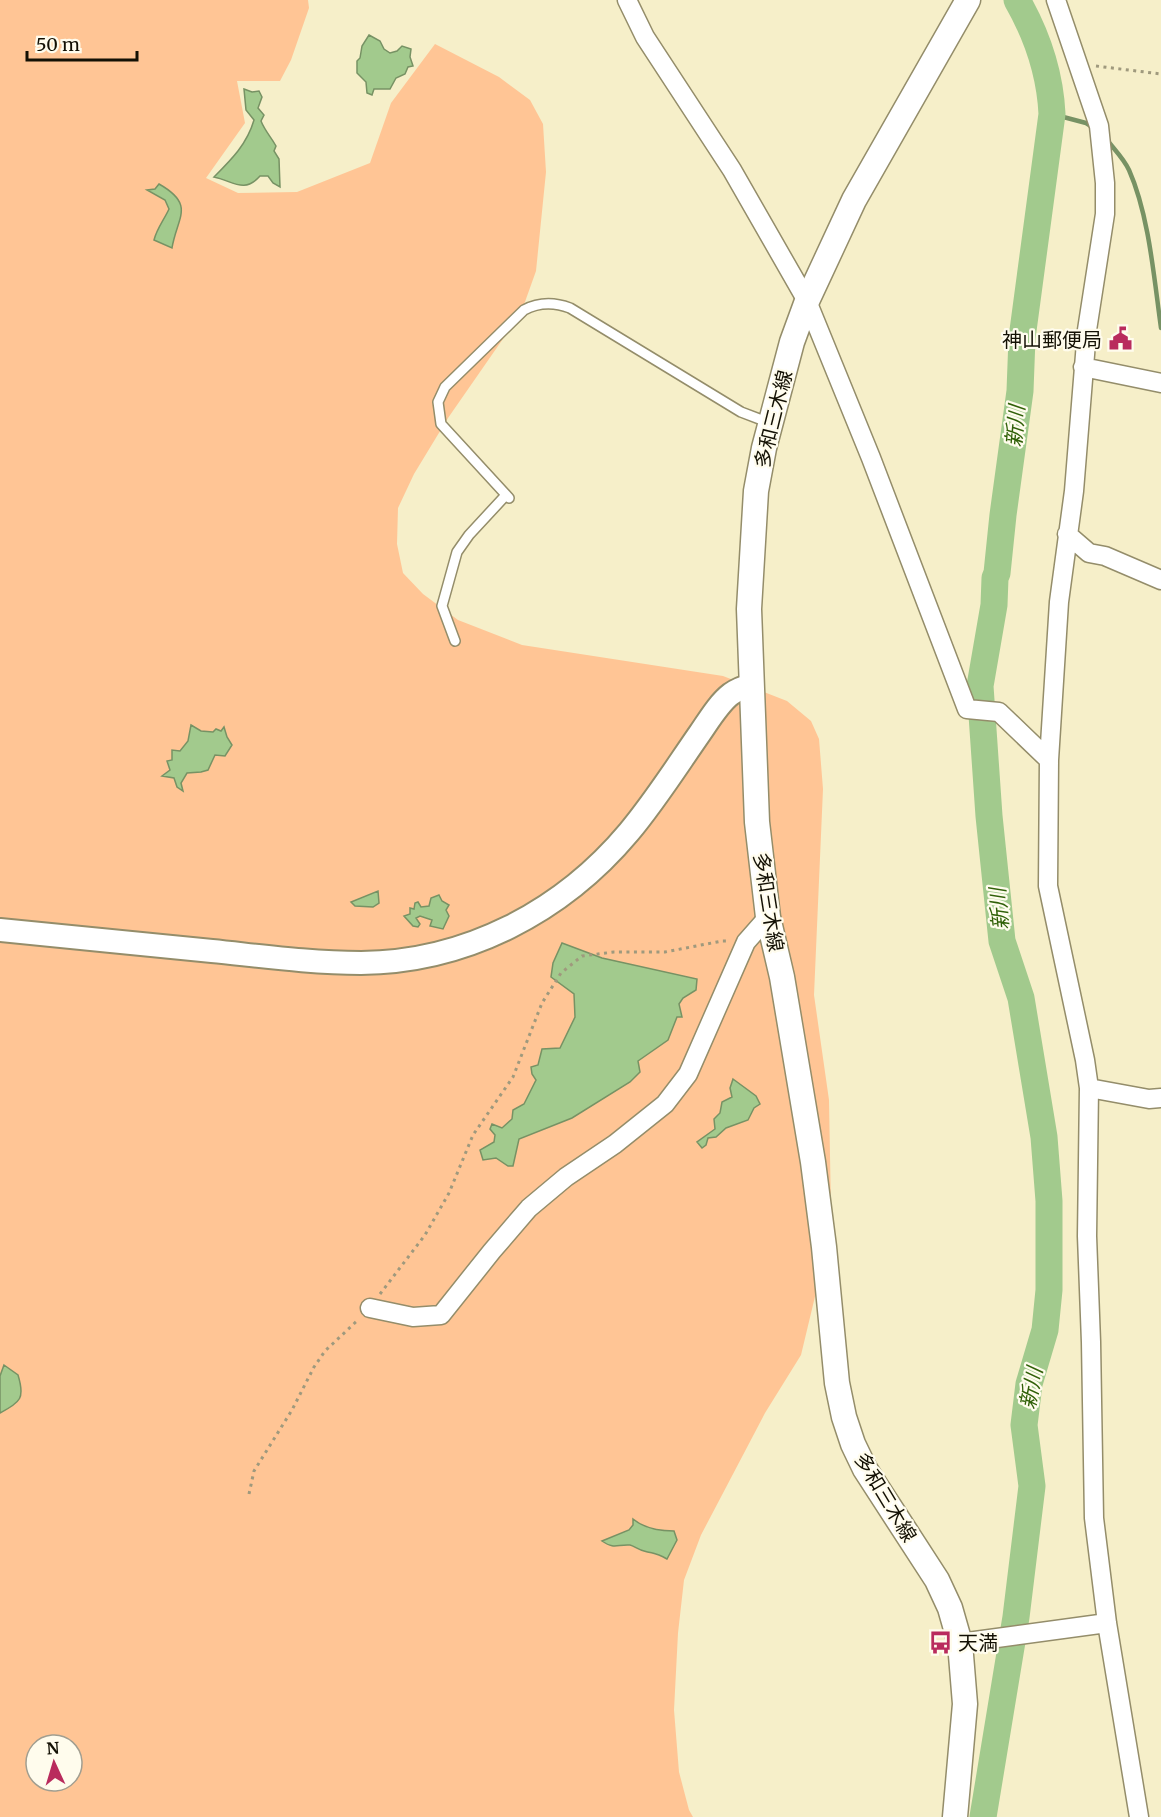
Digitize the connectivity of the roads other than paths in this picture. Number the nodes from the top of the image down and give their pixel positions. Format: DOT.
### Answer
graph roads {
  1 [pos="627,0"];
  2 [pos="968,0"];
  3 [pos="1056,0"];
  4 [pos="807,301"];
  5 [pos="1083,367"];
  6 [pos="1161,383"];
  7 [pos="770,423"];
  8 [pos="1067,534"];
  9 [pos="1161,580"];
  10 [pos="455,641"];
  11 [pos="752,685"];
  12 [pos="1049,760"];
  13 [pos="768,918"];
  14 [pos="0,930"];
  15 [pos="1089,1088"];
  16 [pos="1161,1098"];
  17 [pos="370,1308"];
  18 [pos="1107,1623"];
  19 [pos="960,1643"];
  20 [pos="955,1817"];
  21 [pos="1139,1817"];
  1 -- 4 [label="street"];
  2 -- 4 [label="main road, 多和三木線"];
  3 -- 5 [label="street"];
  4 -- 7 [label="main road, 多和三木線"];
  4 -- 12 [label="street"];
  5 -- 6 [label="street"];
  5 -- 8 [label="street"];
  7 -- 10 [label="lane"];
  7 -- 11 [label="main road, 多和三木線"];
  8 -- 9 [label="street"];
  8 -- 12 [label="street"];
  11 -- 13 [label="main road, 多和三木線"];
  11 -- 14 [label="street"];
  12 -- 15 [label="street"];
  13 -- 17 [label="street"];
  13 -- 19 [label="main road, 多和三木線"];
  15 -- 16 [label="street"];
  15 -- 18 [label="street"];
  18 -- 19 [label="street"];
  18 -- 21 [label="street"];
  19 -- 20 [label="main road, 多和三木線"];
}
